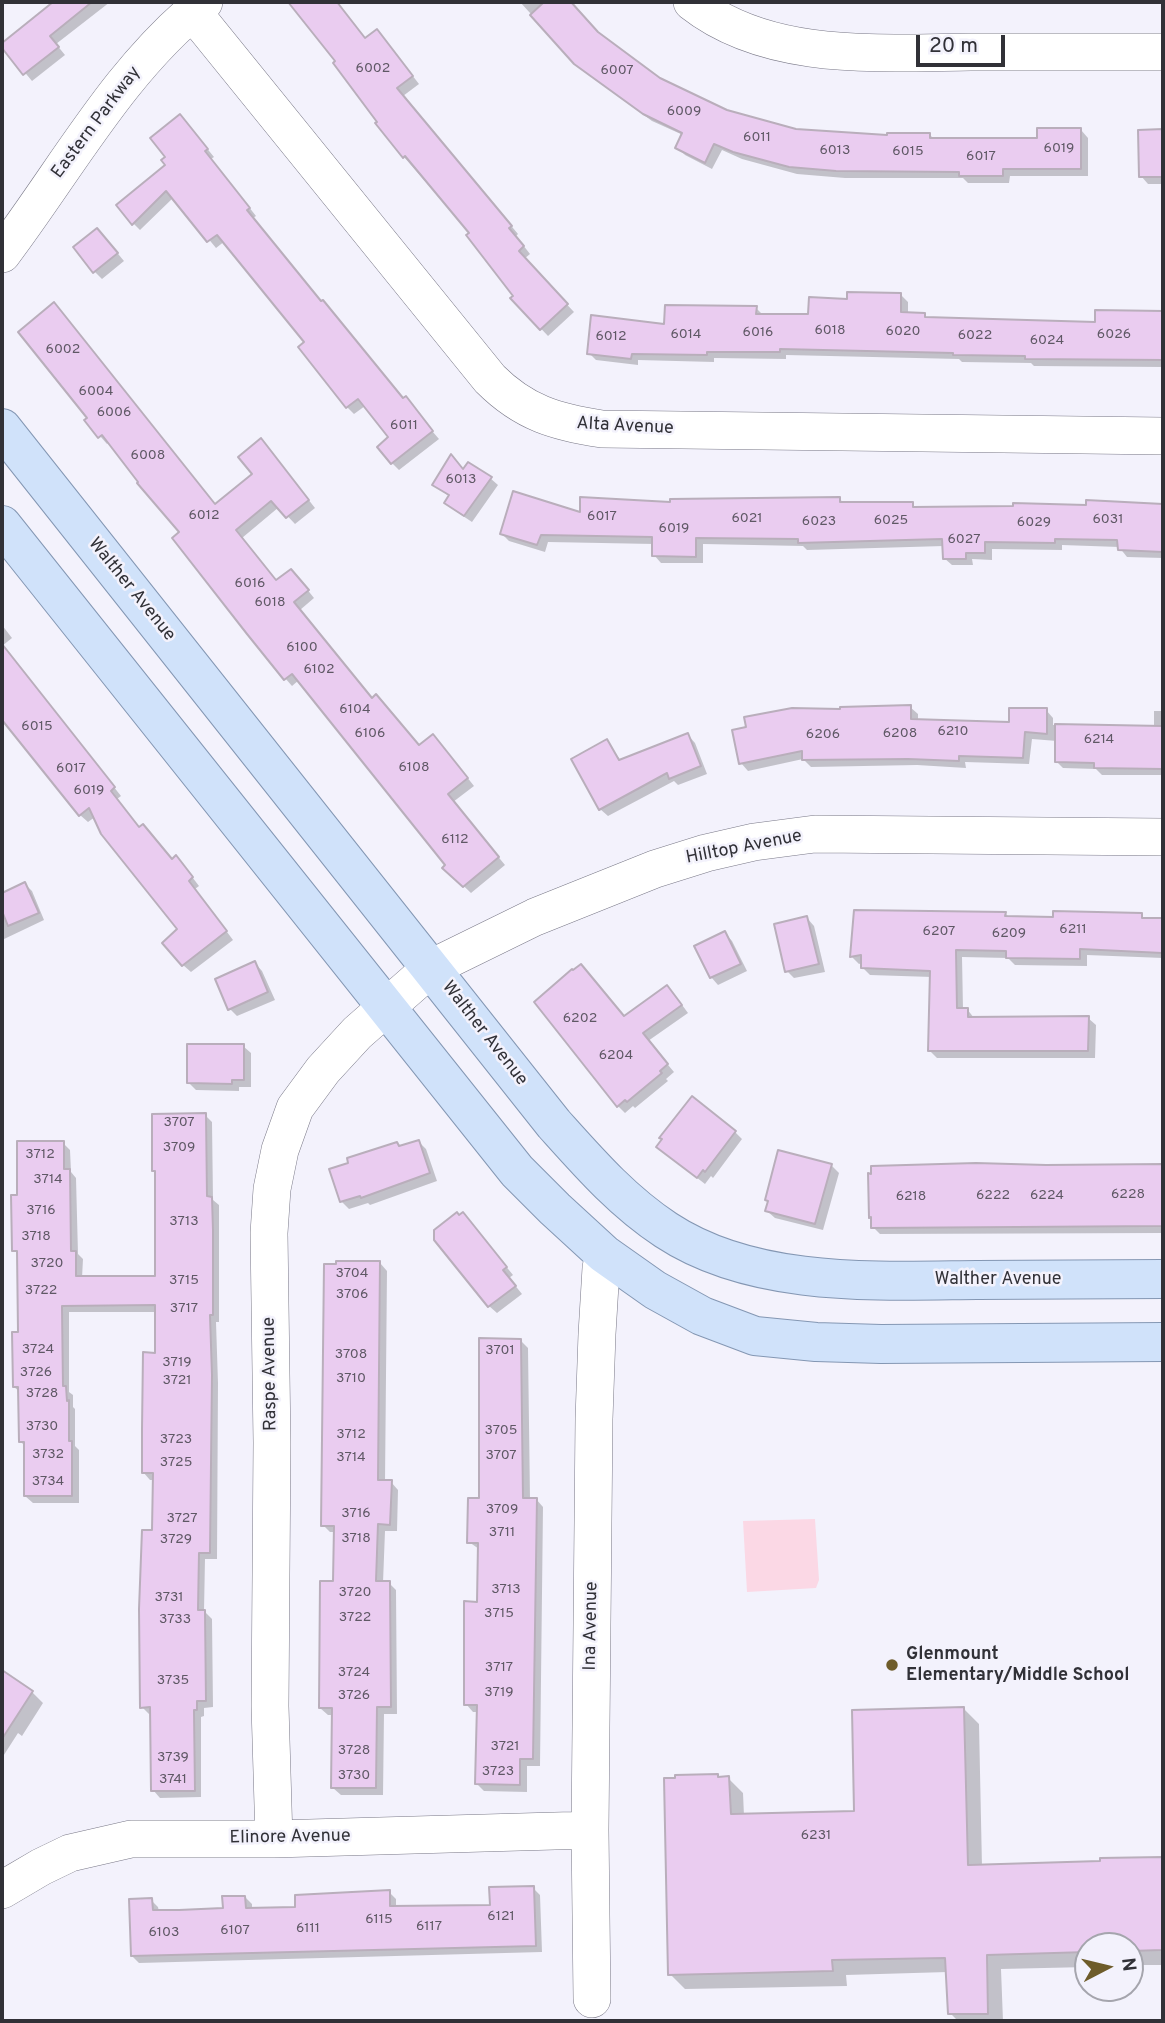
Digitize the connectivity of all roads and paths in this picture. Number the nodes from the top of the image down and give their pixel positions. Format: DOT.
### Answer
graph roads {
  1 [pos="692,2"];
  2 [pos="198,7"];
  3 [pos="1163,52"];
  4 [pos="2,254"];
  5 [pos="2,428"];
  6 [pos="1163,436"];
  7 [pos="2,525"];
  8 [pos="1163,837"];
  9 [pos="432,968"];
  10 [pos="387,1007"];
  11 [pos="604,1254"];
  12 [pos="1163,1279"];
  13 [pos="1163,1342"];
  14 [pos="590,1830"];
  15 [pos="274,1839"];
  16 [pos="2,1890"];
  17 [pos="592,1999"];
  1 -- 3 [label="street"];
  2 -- 4 [label="street, Eastern Parkway"];
  2 -- 6 [label="street, Alta Avenue"];
  5 -- 9 [label="main road, Walther Avenue"];
  7 -- 10 [label="main road"];
  8 -- 9 [label="street, Hilltop Avenue"];
  9 -- 10 [label="street, Raspe Avenue"];
  9 -- 12 [label="main road, Walther Avenue"];
  10 -- 11 [label="main road"];
  10 -- 15 [label="street, Raspe Avenue"];
  11 -- 13 [label="main road"];
  11 -- 14 [label="street, Ina Avenue"];
  14 -- 15 [label="street, Elinore Avenue"];
  14 -- 17 [label="street, Ina Avenue"];
  15 -- 16 [label="street, Elinore Avenue"];
}
